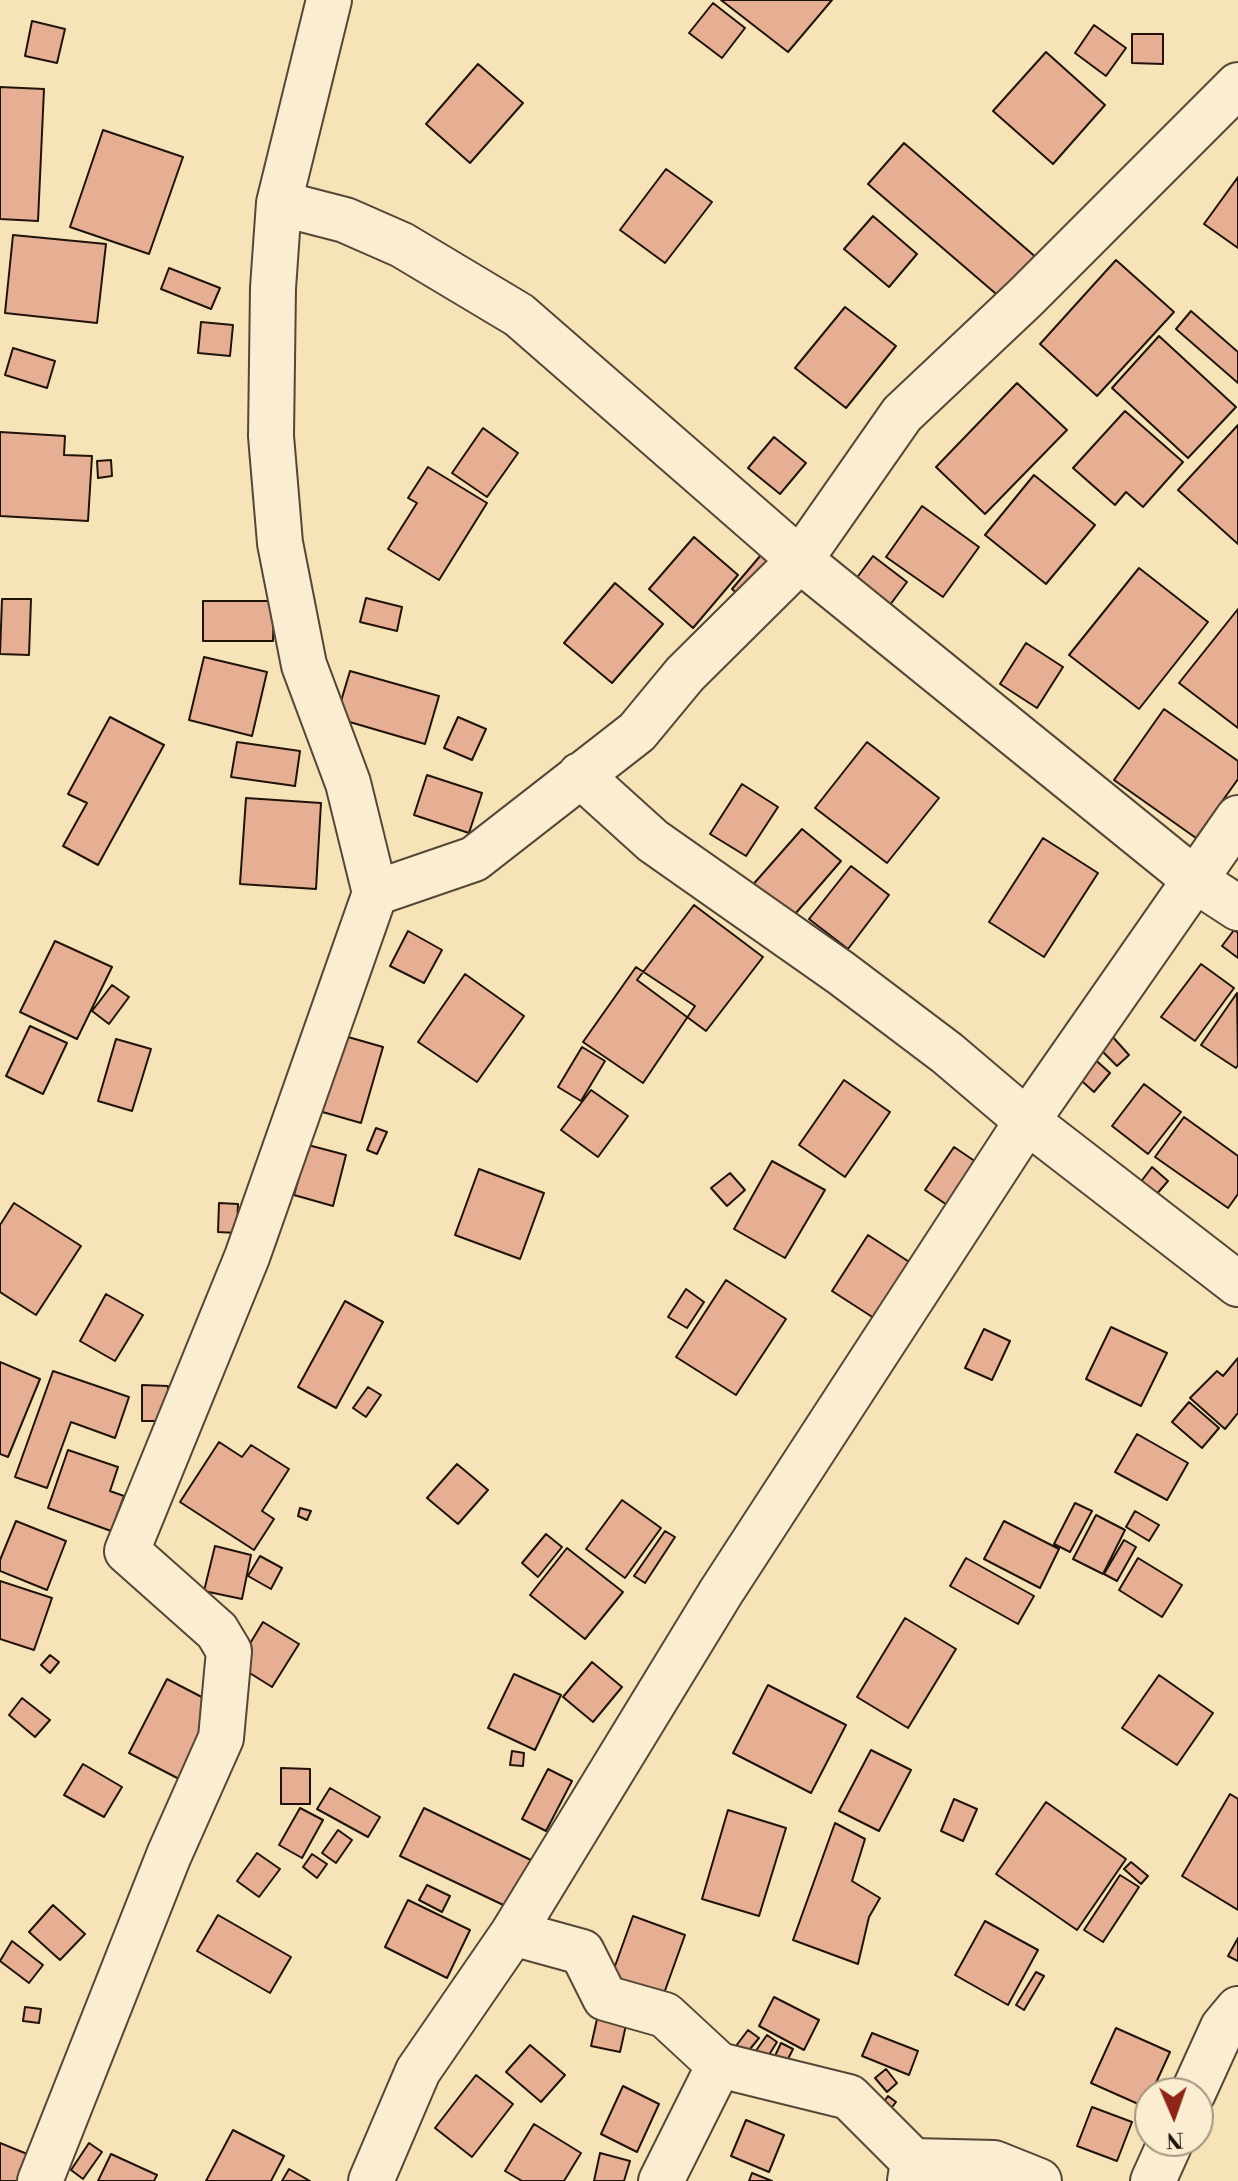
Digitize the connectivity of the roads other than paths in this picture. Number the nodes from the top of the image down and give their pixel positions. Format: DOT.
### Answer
graph roads {
  1 [pos="329,0"];
  2 [pos="1238,85"];
  3 [pos="279,203"];
  4 [pos="800,560"];
  5 [pos="580,775"];
  6 [pos="1238,818"];
  7 [pos="1195,880"];
  8 [pos="375,893"];
  9 [pos="1238,908"];
  10 [pos="1027,1121"];
  11 [pos="1238,1284"];
  12 [pos="513,1933"];
  13 [pos="1238,2009"];
  14 [pos="719,2065"];
  15 [pos="1200,2077"];
  16 [pos="1164,2157"];
  17 [pos="911,2171"];
  18 [pos="40,2181"];
  19 [pos="371,2181"];
  20 [pos="661,2181"];
  21 [pos="1039,2181"];
  22 [pos="1153,2181"];
  1 -- 3 [label="street"];
  2 -- 4 [label="street"];
  3 -- 4 [label="street"];
  3 -- 8 [label="street"];
  4 -- 5 [label="street"];
  4 -- 7 [label="street"];
  5 -- 8 [label="street"];
  5 -- 10 [label="street"];
  6 -- 7 [label="street"];
  7 -- 9 [label="street"];
  7 -- 10 [label="street"];
  8 -- 18 [label="street"];
  10 -- 11 [label="street"];
  10 -- 12 [label="street"];
  12 -- 14 [label="street"];
  12 -- 19 [label="street"];
  13 -- 15 [label="street"];
  14 -- 17 [label="street"];
  14 -- 20 [label="street"];
  16 -- 22 [label="street"];
  17 -- 21 [label="street"];
}
